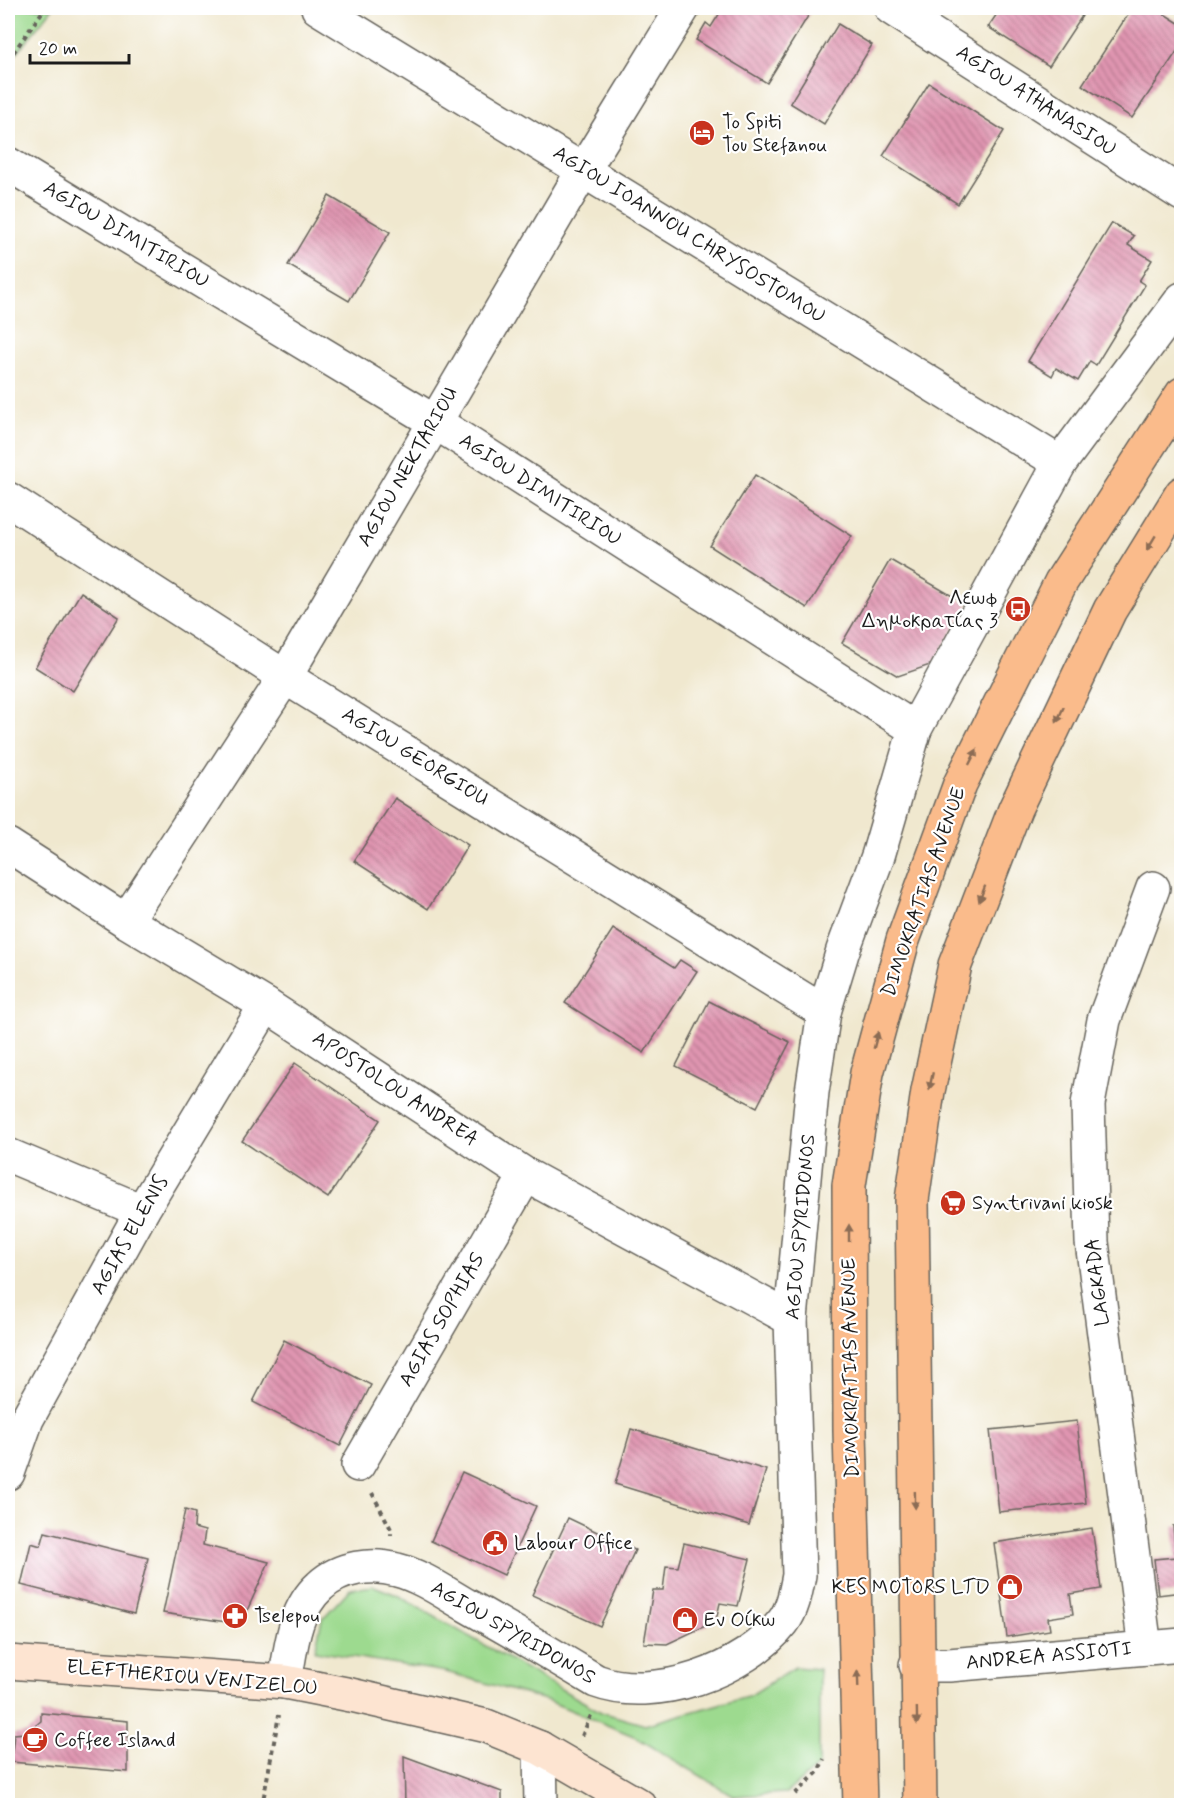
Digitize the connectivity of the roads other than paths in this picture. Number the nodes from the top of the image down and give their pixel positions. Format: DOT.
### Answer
graph roads {
  1 [pos="318,8"];
  2 [pos="683,8"];
  3 [pos="891,8"];
  4 [pos="8,164"];
  5 [pos="584,170"];
  6 [pos="1182,194"];
  7 [pos="1182,299"];
  8 [pos="1182,394"];
  9 [pos="435,422"];
  10 [pos="1060,463"];
  11 [pos="1182,493"];
  12 [pos="8,499"];
  13 [pos="285,677"];
  14 [pos="915,729"];
  15 [pos="8,845"];
  16 [pos="1153,888"];
  17 [pos="126,921"];
  18 [pos="266,1005"];
  19 [pos="824,1012"];
  20 [pos="8,1155"];
  21 [pos="526,1174"];
  22 [pos="142,1211"];
  23 [pos="791,1319"];
  24 [pos="17,1416"];
  25 [pos="358,1465"];
  26 [pos="8,1473"];
  27 [pos="1182,1645"];
  28 [pos="1145,1648"];
  29 [pos="8,1662"];
  30 [pos="916,1665"];
  31 [pos="285,1683"];
  32 [pos="860,1738"];
  33 [pos="540,1748"];
  34 [pos="541,1806"];
  35 [pos="640,1806"];
  36 [pos="846,1806"];
  37 [pos="860,1806"];
  38 [pos="920,1806"];
  1 -- 5 [label="street, AGIOU IOANNOU CHRYSOSTOMOU"];
  2 -- 5 [label="street, AGIOU NEKTARIOU"];
  3 -- 6 [label="street, AGIOU ATHANASIOU"];
  4 -- 9 [label="street, AGIOU DIMITIRIOU"];
  5 -- 9 [label="street, AGIOU NEKTARIOU"];
  5 -- 10 [label="street, AGIOU IOANNOU CHRYSOSTOMOU"];
  7 -- 10 [label="street, AGIOU SPYRIDONOS"];
  32 -- 8 [label="highway, DIMOKRATIAS AVENUE, one-way"];
  9 -- 13 [label="street, AGIOU NEKTARIOU"];
  9 -- 14 [label="street, AGIOU DIMITIRIOU"];
  10 -- 14 [label="street, AGIOU SPYRIDONOS"];
  11 -- 30 [label="highway, one-way"];
  12 -- 13 [label="street, AGIOU GEORGIOU"];
  13 -- 17 [label="street, AGIOU NEKTARIOU"];
  13 -- 19 [label="street, AGIOU GEORGIOU"];
  14 -- 19 [label="street, AGIOU SPYRIDONOS"];
  15 -- 17 [label="street, APOSTOLOU ANDREA"];
  16 -- 28 [label="street, LAGKADA"];
  17 -- 18 [label="street, APOSTOLOU ANDREA"];
  18 -- 21 [label="street, APOSTOLOU ANDREA"];
  18 -- 22 [label="street, AGIAS ELENIS"];
  19 -- 23 [label="street, AGIOU SPYRIDONOS"];
  20 -- 22 [label="street"];
  21 -- 23 [label="street, APOSTOLOU ANDREA"];
  21 -- 25 [label="street, AGIAS SOPHIAS"];
  22 -- 24 [label="street, AGIAS ELENIS"];
  23 -- 31 [label="street, AGIOU SPYRIDONOS"];
  24 -- 26 [label="street, AGIAS ELENIS"];
  27 -- 28 [label="street, ANDREA ASSIOTI"];
  28 -- 30 [label="street, ANDREA ASSIOTI"];
  29 -- 31 [label="main road, ELEFTHERIOU VENIZELOU"];
  30 -- 38 [label="highway, one-way"];
  31 -- 33 [label="main road, ELEFTHERIOU VENIZELOU"];
  32 -- 36 [label="highway"];
  32 -- 37 [label="highway, DIMOKRATIAS AVENUE"];
  33 -- 34 [label="street"];
  33 -- 35 [label="main road, ELEFTHERIOU VENIZELOU"];
}
